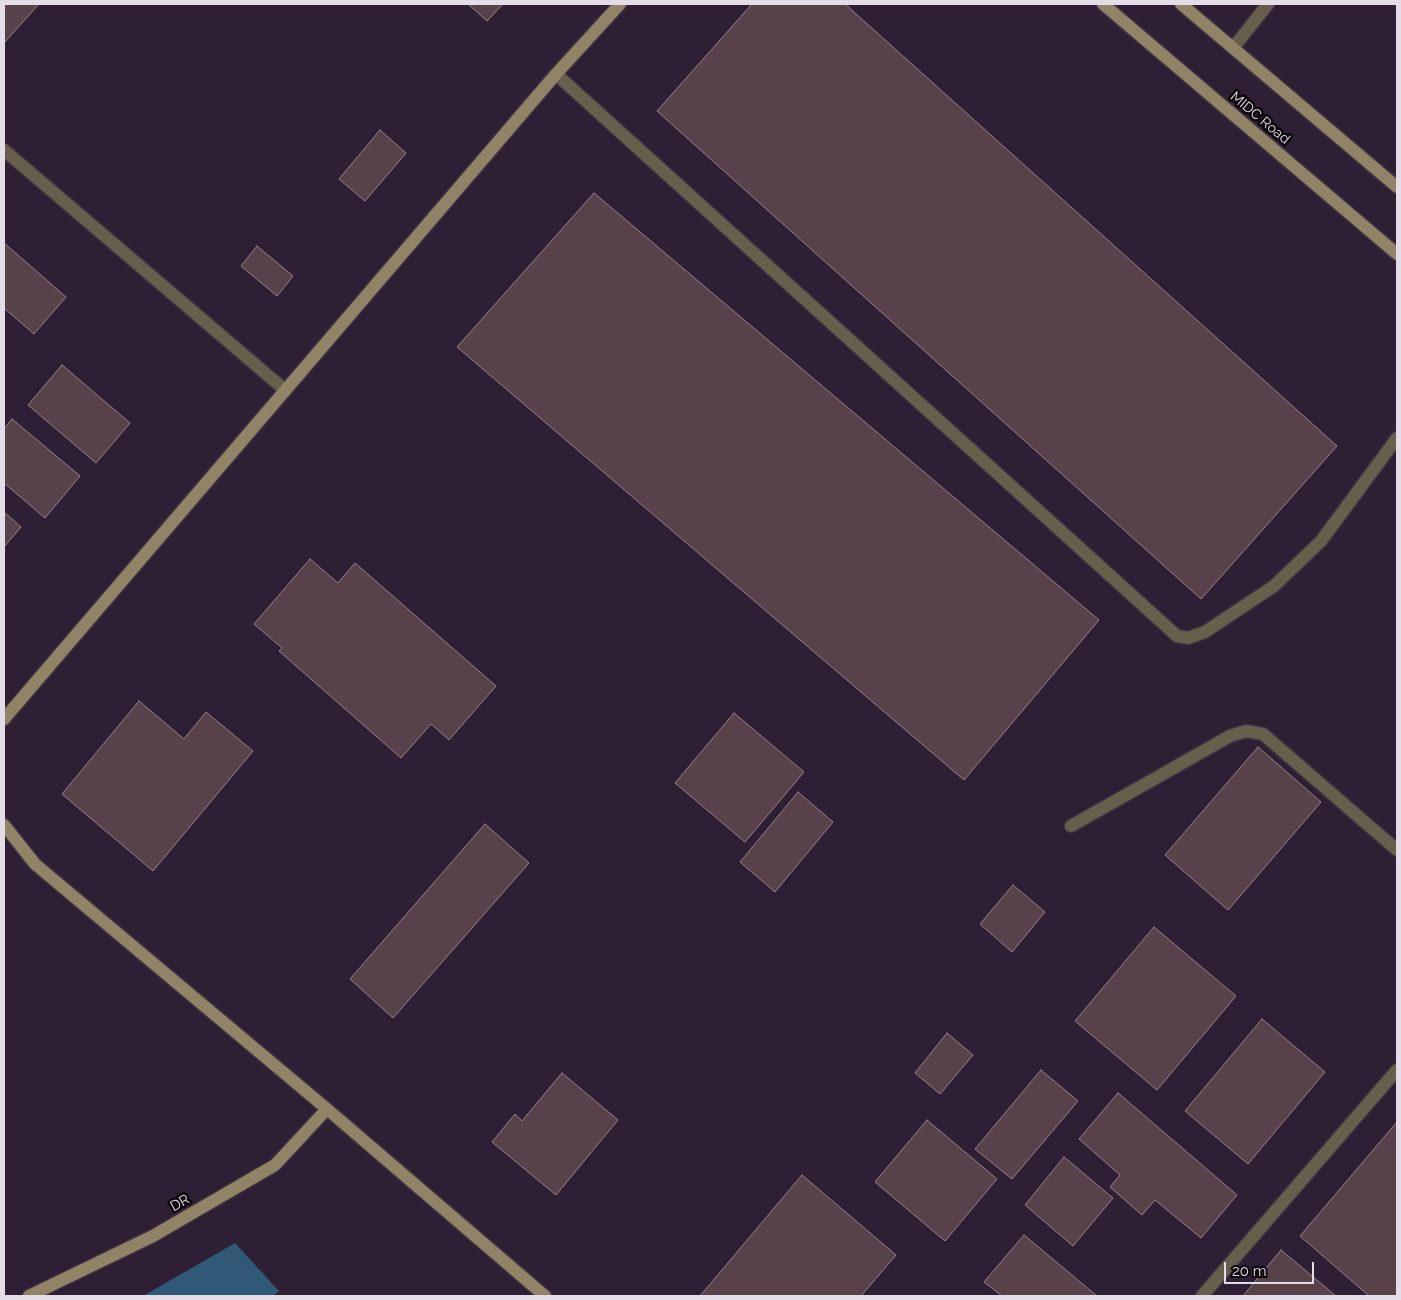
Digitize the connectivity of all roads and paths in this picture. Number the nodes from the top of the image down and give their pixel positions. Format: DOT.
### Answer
graph roads {
  1 [pos="620,4"];
  2 [pos="1103,4"];
  3 [pos="1181,4"];
  4 [pos="1268,4"];
  5 [pos="1233,48"];
  6 [pos="556,74"];
  7 [pos="4,150"];
  8 [pos="1397,187"];
  9 [pos="1397,254"];
  10 [pos="285,390"];
  11 [pos="1397,438"];
  12 [pos="4,720"];
  13 [pos="4,826"];
  14 [pos="1071,826"];
  15 [pos="1397,850"];
  16 [pos="1397,1070"];
  17 [pos="326,1109"];
  18 [pos="29,1296"];
  19 [pos="545,1296"];
  20 [pos="1202,1296"];
  1 -- 6 [label="street"];
  2 -- 9 [label="street, MIDC Road"];
  3 -- 5 [label="street"];
  4 -- 5 [label="street"];
  5 -- 8 [label="street"];
  6 -- 10 [label="street"];
  6 -- 11 [label="street"];
  7 -- 10 [label="street"];
  10 -- 12 [label="street"];
  13 -- 17 [label="street"];
  14 -- 15 [label="street"];
  16 -- 20 [label="street"];
  17 -- 18 [label="street, DR"];
  17 -- 19 [label="street"];
}
